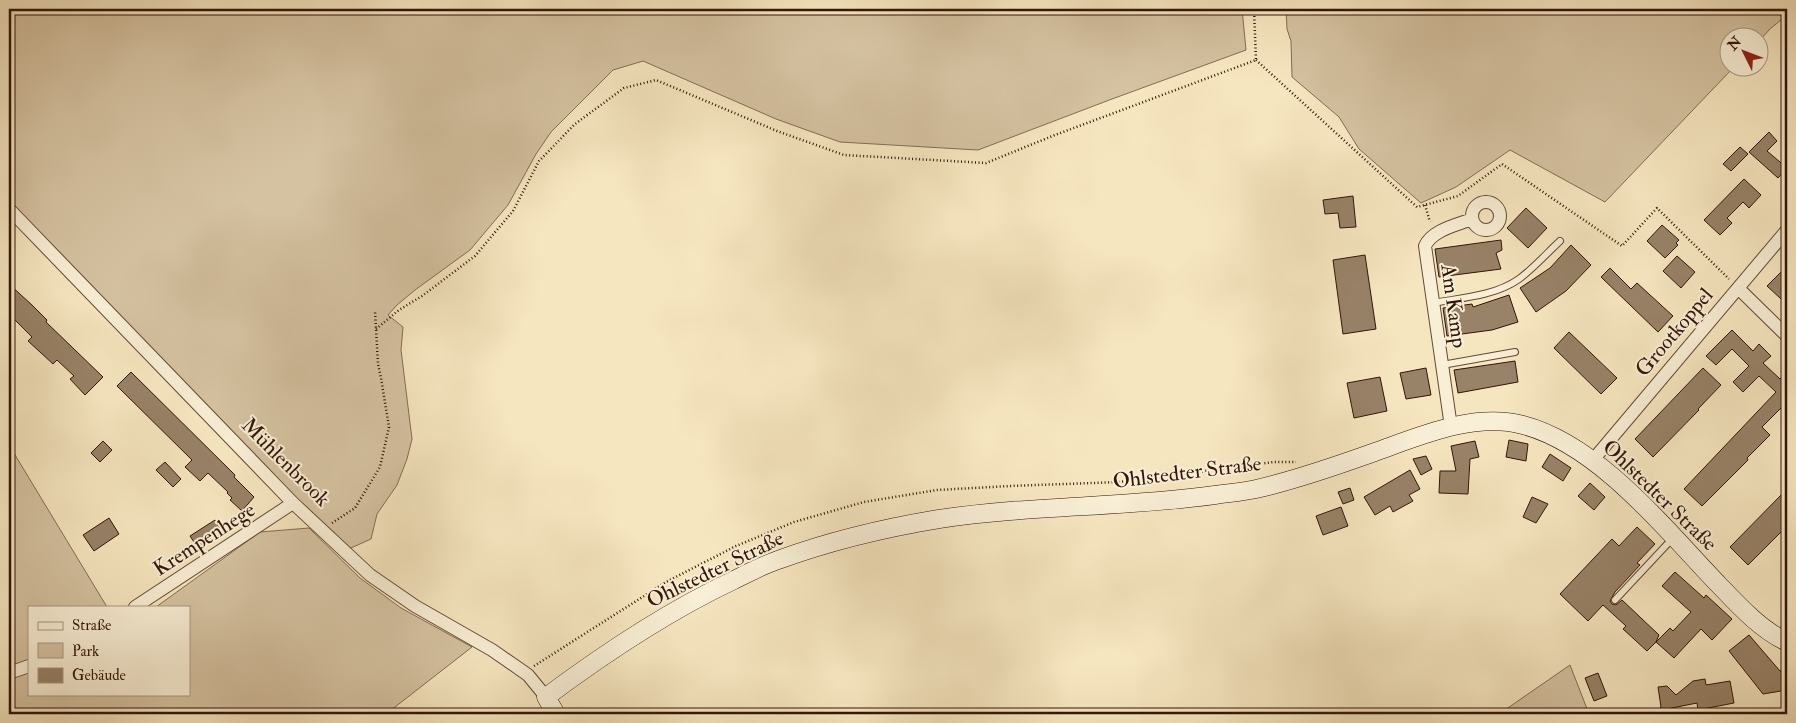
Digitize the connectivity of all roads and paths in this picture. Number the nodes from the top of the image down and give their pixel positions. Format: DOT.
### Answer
graph roads {
  1 [pos="1254,9"];
  2 [pos="1256,60"];
  3 [pos="1425,205"];
  4 [pos="9,209"];
  5 [pos="1472,219"];
  6 [pos="1787,230"];
  7 [pos="1434,235"];
  8 [pos="1560,241"];
  9 [pos="1738,288"];
  10 [pos="1433,303"];
  11 [pos="375,311"];
  12 [pos="376,328"];
  13 [pos="1787,336"];
  14 [pos="1515,352"];
  15 [pos="1442,364"];
  16 [pos="1451,427"];
  17 [pos="1593,460"];
  18 [pos="293,504"];
  19 [pos="323,530"];
  20 [pos="1673,537"];
  21 [pos="1615,600"];
  22 [pos="137,606"];
  23 [pos="1787,642"];
  24 [pos="28,666"];
  25 [pos="9,673"];
  26 [pos="546,697"];
  27 [pos="1765,710"];
  28 [pos="556,714"];
  29 [pos="1767,714"];
  1 -- 2 [label="path"];
  2 -- 3 [label="path"];
  2 -- 12 [label="path"];
  3 -- 7 [label="path"];
  3 -- 9 [label="path"];
  4 -- 18 [label="street, Mühlenbrook"];
  5 -- 7 [label="street, Am Kamp"];
  6 -- 9 [label="street, Grootkoppel"];
  7 -- 10 [label="street, Am Kamp"];
  8 -- 10 [label="lane"];
  9 -- 13 [label="street"];
  9 -- 17 [label="street, Grootkoppel"];
  10 -- 15 [label="street, Am Kamp"];
  11 -- 12 [label="path"];
  12 -- 19 [label="path"];
  14 -- 15 [label="lane"];
  15 -- 16 [label="street, Am Kamp"];
  16 -- 17 [label="street, Ohlstedter Straße"];
  16 -- 26 [label="street, Ohlstedter Straße"];
  17 -- 20 [label="street, Ohlstedter Straße"];
  18 -- 19 [label="street, Mühlenbrook"];
  18 -- 22 [label="street, Krempenhege"];
  19 -- 26 [label="street, Mühlenbrook"];
  20 -- 21 [label="lane"];
  20 -- 23 [label="street, Ohlstedter Straße"];
  24 -- 25 [label="street"];
  26 -- 28 [label="street, Mühlenbrook"];
  27 -- 29 [label="path"];
}
